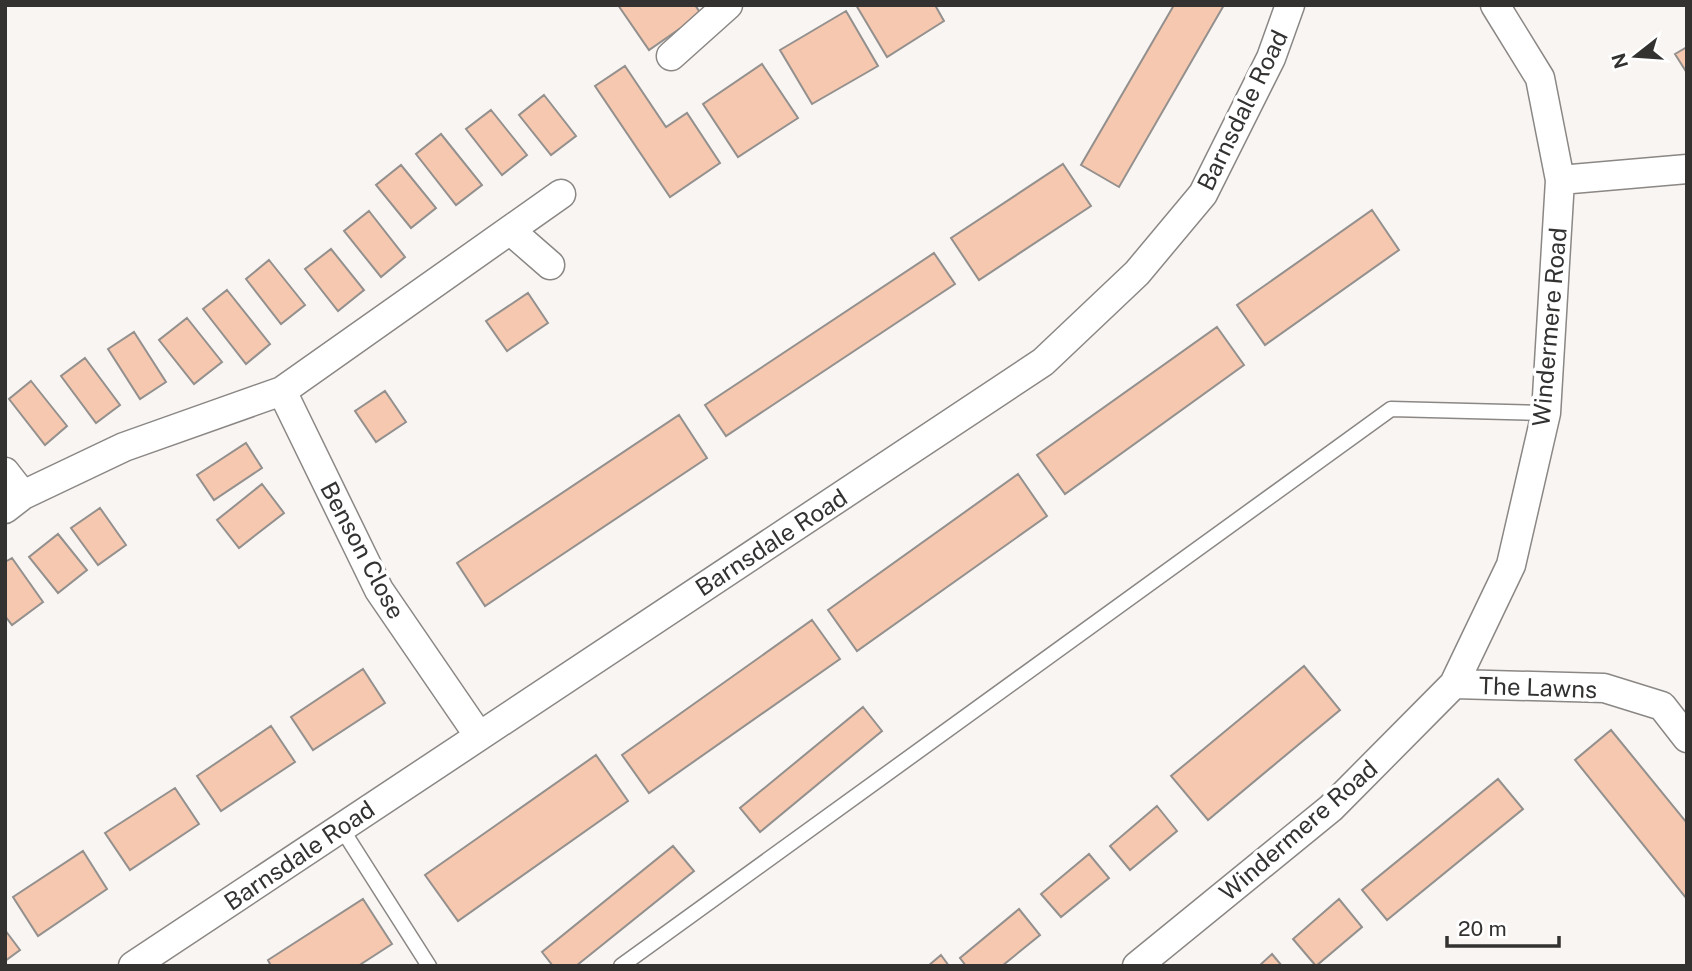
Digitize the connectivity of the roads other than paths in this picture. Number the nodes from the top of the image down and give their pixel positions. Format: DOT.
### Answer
graph roads {
  1 [pos="728,5"];
  2 [pos="1290,5"];
  3 [pos="1495,5"];
  4 [pos="671,56"];
  5 [pos="1687,169"];
  6 [pos="1560,180"];
  7 [pos="561,194"];
  8 [pos="511,231"];
  9 [pos="550,265"];
  10 [pos="282,391"];
  11 [pos="1546,413"];
  12 [pos="5,472"];
  13 [pos="14,502"];
  14 [pos="1454,684"];
  15 [pos="480,736"];
  16 [pos="1687,738"];
  17 [pos="340,826"];
  18 [pos="133,966"];
  19 [pos="429,966"];
  20 [pos="621,966"];
  21 [pos="1137,966"];
  1 -- 4 [label="street"];
  2 -- 15 [label="street, Barnsdale Road"];
  3 -- 6 [label="street, Windermere Road"];
  5 -- 6 [label="street"];
  6 -- 11 [label="street, Windermere Road"];
  7 -- 8 [label="street"];
  8 -- 9 [label="street"];
  8 -- 10 [label="street"];
  10 -- 13 [label="street"];
  10 -- 15 [label="street, Benson Close"];
  11 -- 14 [label="street, Windermere Road"];
  11 -- 20 [label="lane"];
  12 -- 13 [label="street"];
  14 -- 16 [label="street, The Lawns"];
  14 -- 21 [label="street, Windermere Road"];
  15 -- 17 [label="street, Barnsdale Road"];
  17 -- 18 [label="street, Barnsdale Road"];
  17 -- 19 [label="lane"];
}
